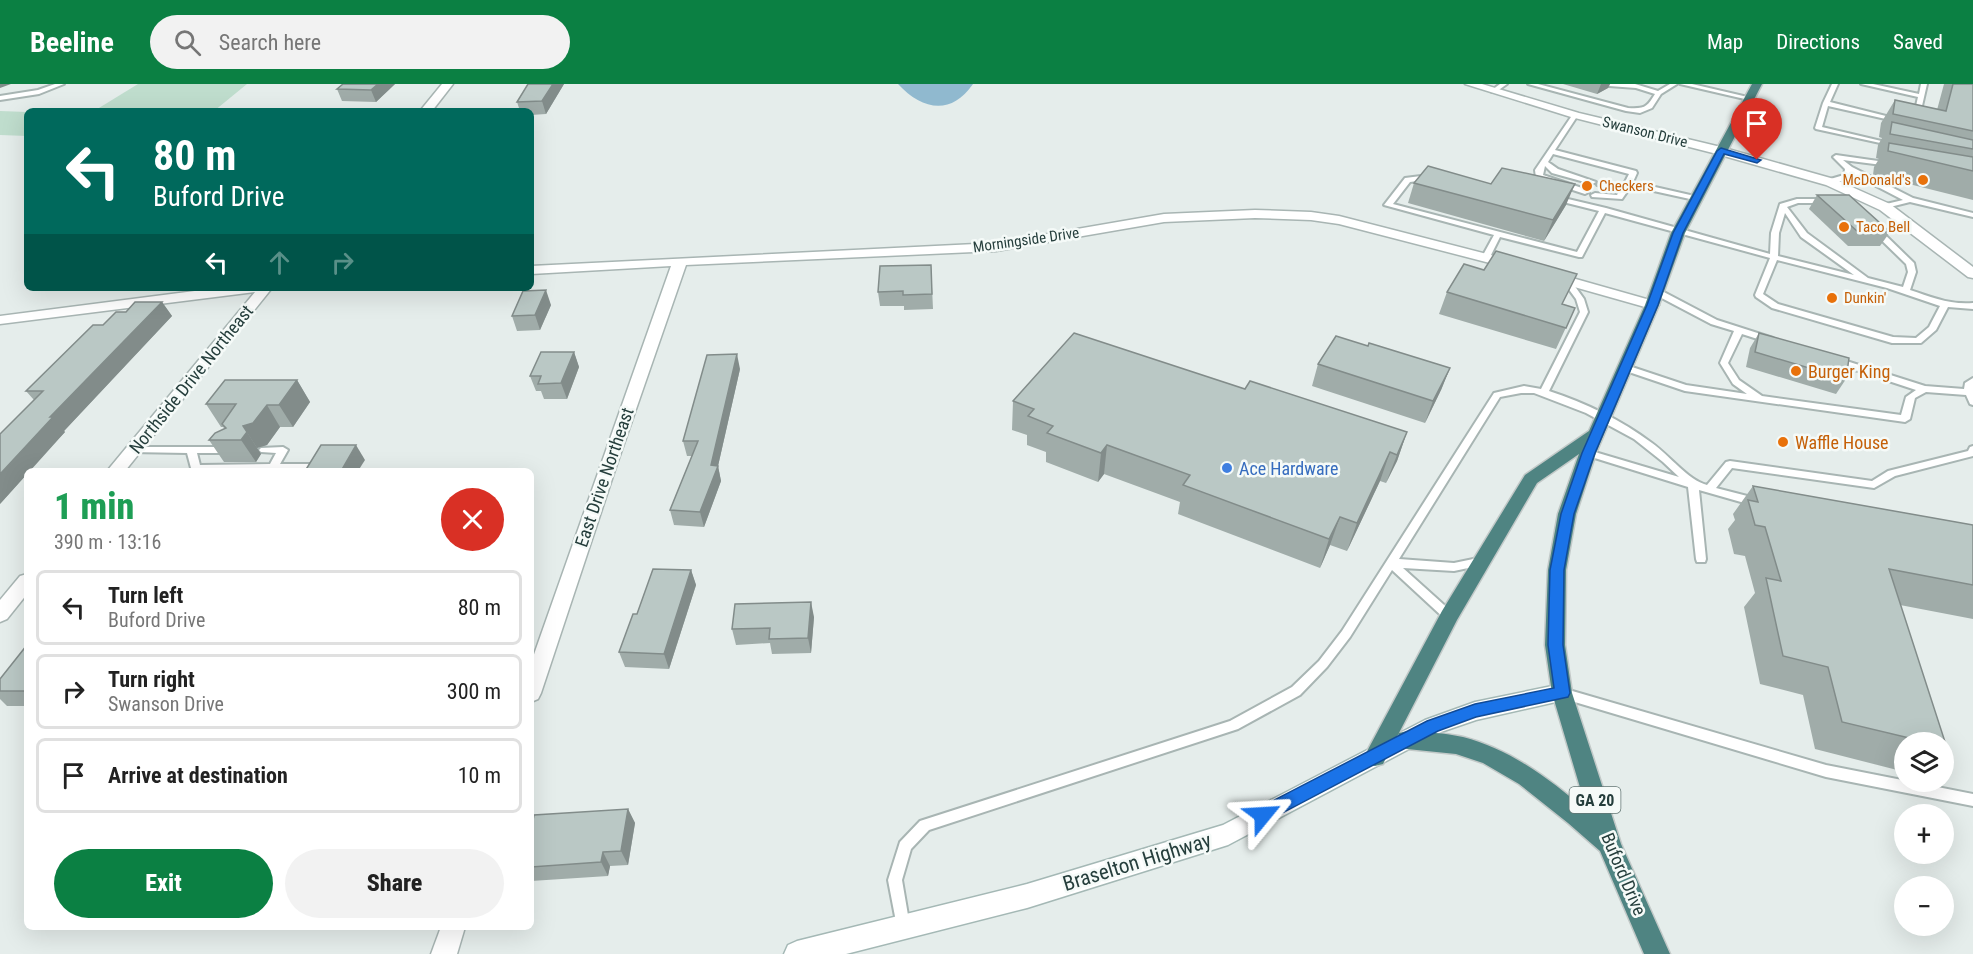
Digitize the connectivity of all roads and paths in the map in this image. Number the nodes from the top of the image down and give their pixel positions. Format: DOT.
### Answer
graph roads {
  1 [pos="61,84"];
  2 [pos="448,84"];
  3 [pos="1470,84"];
  4 [pos="1531,84"];
  5 [pos="1548,84"];
  6 [pos="1609,84"];
  7 [pos="1628,84"];
  8 [pos="1674,84"];
  9 [pos="1683,84"];
  10 [pos="1757,84"];
  11 [pos="1835,84"];
  12 [pos="1864,84"];
  13 [pos="1924,84"];
  14 [pos="1640,87"];
  15 [pos="1499,88"];
  16 [pos="1659,93"];
  17 [pos="1921,96"];
  18 [pos="0,98"];
  19 [pos="1749,98"];
  20 [pos="1826,103"];
  21 [pos="428,108"];
  22 [pos="1628,110"];
  23 [pos="1575,114"];
  24 [pos="1896,146"];
  25 [pos="1551,151"];
  26 [pos="1721,151"];
  27 [pos="1544,162"];
  28 [pos="1901,165"];
  29 [pos="1849,169"];
  30 [pos="1440,178"];
  31 [pos="1592,182"];
  32 [pos="1830,182"];
  33 [pos="1601,185"];
  34 [pos="1627,186"];
  35 [pos="1586,192"];
  36 [pos="1540,194"];
  37 [pos="1595,195"];
  38 [pos="1696,199"];
  39 [pos="1910,200"];
  40 [pos="1835,204"];
  41 [pos="1783,206"];
  42 [pos="1885,207"];
  43 [pos="1603,210"];
  44 [pos="1973,215"];
  45 [pos="1869,224"];
  46 [pos="1678,233"];
  47 [pos="1498,234"];
  48 [pos="1486,257"];
  49 [pos="1774,258"];
  50 [pos="680,261"];
  51 [pos="534,270"];
  52 [pos="1973,274"];
  53 [pos="1566,280"];
  54 [pos="1869,281"];
  55 [pos="1906,290"];
  56 [pos="228,291"];
  57 [pos="263,291"];
  58 [pos="1655,299"];
  59 [pos="1944,306"];
  60 [pos="1973,306"];
  61 [pos="0,320"];
  62 [pos="1738,330"];
  63 [pos="1785,345"];
  64 [pos="1828,358"];
  65 [pos="1626,368"];
  66 [pos="1973,381"];
  67 [pos="1924,388"];
  68 [pos="1970,392"];
  69 [pos="1544,393"];
  70 [pos="1761,399"];
  71 [pos="1973,402"];
  72 [pos="1601,425"];
  73 [pos="1973,449"];
  74 [pos="133,450"];
  75 [pos="233,450"];
  76 [pos="264,450"];
  77 [pos="191,451"];
  78 [pos="1588,453"];
  79 [pos="273,467"];
  80 [pos="313,467"];
  81 [pos="118,468"];
  82 [pos="1693,485"];
  83 [pos="1709,490"];
  84 [pos="1765,504"];
  85 [pos="1701,559"];
  86 [pos="1483,561"];
  87 [pos="1391,563"];
  88 [pos="24,585"];
  89 [pos="0,614"];
  90 [pos="1449,616"];
  91 [pos="534,684"];
  92 [pos="1562,693"];
  93 [pos="1407,740"];
  94 [pos="1375,757"];
  95 [pos="1973,800"];
  96 [pos="1609,844"];
  97 [pos="903,927"];
  98 [pos="452,930"];
  99 [pos="444,954"];
  100 [pos="797,954"];
  101 [pos="1657,954"];
  1 -- 18 [label="lane"];
  2 -- 21 [label="street"];
  3 -- 15 [label="street, Swanson Drive"];
  4 -- 22 [label="lane"];
  5 -- 22 [label="lane"];
  6 -- 14 [label="lane"];
  7 -- 14 [label="lane"];
  8 -- 16 [label="lane"];
  9 -- 19 [label="lane"];
  10 -- 19 [label="highway, Buford Drive / GA 20"];
  11 -- 20 [label="lane"];
  12 -- 17 [label="lane"];
  13 -- 17 [label="lane"];
  14 -- 16 [label="lane"];
  15 -- 23 [label="street, Swanson Drive"];
  16 -- 22 [label="lane"];
  17 -- 20 [label="lane"];
  19 -- 26 [label="highway, Buford Drive / GA 20"];
  20 -- 24 [label="lane"];
  23 -- 25 [label="lane"];
  23 -- 26 [label="street, Swanson Drive"];
  25 -- 27 [label="lane"];
  25 -- 34 [label="lane"];
  26 -- 32 [label="street, Swanson Drive"];
  26 -- 38 [label="highway, Buford Drive / GA 20"];
  27 -- 31 [label="lane"];
  27 -- 35 [label="lane"];
  28 -- 29 [label="lane"];
  29 -- 32 [label="lane"];
  29 -- 39 [label="lane"];
  30 -- 47 [label="lane"];
  32 -- 42 [label="street, Swanson Drive"];
  33 -- 34 [label="lane"];
  34 -- 37 [label="lane"];
  34 -- 38 [label="lane"];
  36 -- 43 [label="lane"];
  38 -- 46 [label="highway, Buford Drive / GA 20"];
  39 -- 42 [label="lane"];
  39 -- 44 [label="lane"];
  40 -- 41 [label="lane"];
  41 -- 49 [label="lane"];
  41 -- 54 [label="lane"];
  42 -- 52 [label="street, Swanson Drive"];
  43 -- 46 [label="lane"];
  43 -- 47 [label="lane"];
  45 -- 55 [label="lane"];
  46 -- 49 [label="lane"];
  46 -- 58 [label="highway, Buford Drive / GA 20"];
  47 -- 48 [label="lane"];
  48 -- 50 [label="street, Morningside Drive"];
  48 -- 53 [label="street, Morningside Drive"];
  49 -- 54 [label="lane"];
  49 -- 59 [label="lane"];
  50 -- 51 [label="street, Morningside Drive"];
  50 -- 91 [label="street, East Drive Northeast"];
  53 -- 58 [label="street, Morningside Drive"];
  53 -- 69 [label="lane"];
  54 -- 55 [label="lane"];
  55 -- 59 [label="lane"];
  56 -- 61 [label="street"];
  57 -- 74 [label="street, Northside Drive Northeast"];
  58 -- 62 [label="lane"];
  58 -- 65 [label="highway, Buford Drive / GA 20"];
  59 -- 60 [label="lane"];
  62 -- 63 [label="lane"];
  62 -- 70 [label="lane"];
  64 -- 67 [label="lane"];
  65 -- 70 [label="lane"];
  65 -- 72 [label="highway, Buford Drive / GA 20"];
  66 -- 68 [label="lane"];
  67 -- 68 [label="lane"];
  67 -- 70 [label="lane"];
  68 -- 71 [label="lane"];
  69 -- 72 [label="lane"];
  69 -- 87 [label="lane"];
  72 -- 78 [label="highway, Buford Drive / GA 20"];
  72 -- 82 [label="lane"];
  72 -- 86 [label="highway"];
  73 -- 83 [label="lane"];
  74 -- 77 [label="lane"];
  74 -- 81 [label="street, Northside Drive Northeast"];
  75 -- 77 [label="lane"];
  76 -- 79 [label="lane"];
  77 -- 79 [label="lane"];
  78 -- 82 [label="lane"];
  78 -- 92 [label="highway, Buford Drive / GA 20"];
  79 -- 80 [label="lane"];
  82 -- 83 [label="lane"];
  82 -- 85 [label="lane"];
  83 -- 84 [label="lane"];
  86 -- 87 [label="lane"];
  86 -- 90 [label="highway"];
  87 -- 90 [label="lane"];
  87 -- 97 [label="lane"];
  88 -- 89 [label="street"];
  90 -- 94 [label="highway"];
  92 -- 93 [label="street, Braselton Highway"];
  92 -- 95 [label="lane"];
  92 -- 96 [label="highway, Buford Drive / GA 20"];
  93 -- 94 [label="street, Braselton Highway"];
  93 -- 96 [label="highway"];
  94 -- 97 [label="street, Braselton Highway"];
  96 -- 101 [label="highway, Buford Drive / GA 20"];
  97 -- 100 [label="street, Braselton Highway"];
  98 -- 99 [label="street"];
}
